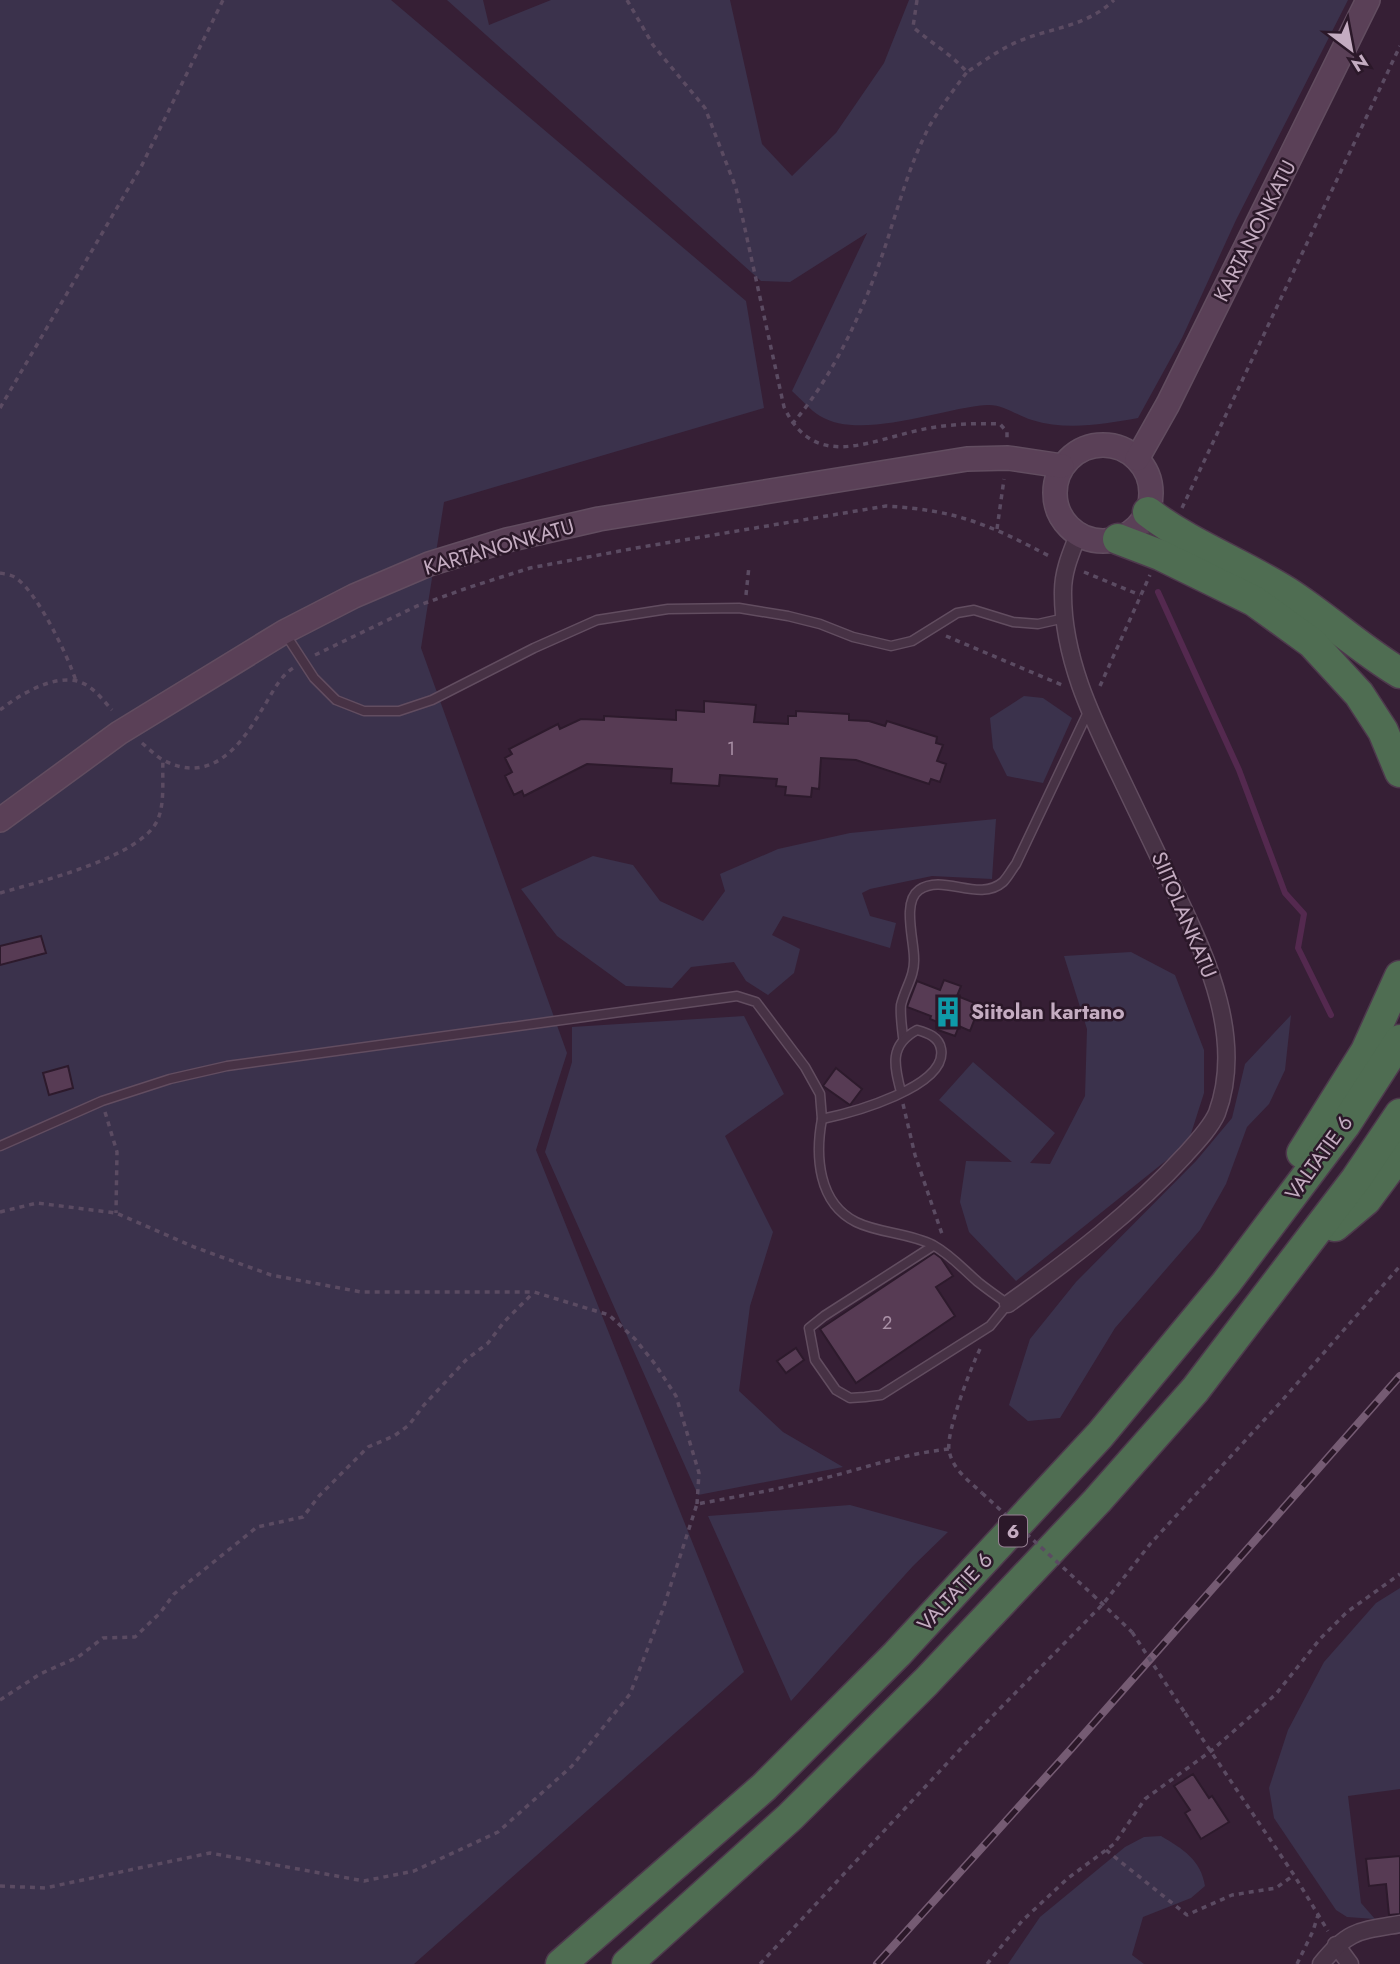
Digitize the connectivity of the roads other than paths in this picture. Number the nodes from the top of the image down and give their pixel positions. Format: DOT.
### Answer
graph roads {
  1 [pos="1368,0"];
  2 [pos="1137,459"];
  3 [pos="1062,466"];
  4 [pos="1148,512"];
  5 [pos="1078,535"];
  6 [pos="1118,539"];
  7 [pos="1166,542"];
  8 [pos="1065,618"];
  9 [pos="284,632"];
  10 [pos="1400,673"];
  11 [pos="1089,711"];
  12 [pos="1400,772"];
  13 [pos="0,820"];
  14 [pos="1400,976"];
  15 [pos="903,1038"];
  16 [pos="1400,1040"];
  17 [pos="901,1092"];
  18 [pos="1400,1114"];
  19 [pos="822,1119"];
  20 [pos="0,1146"];
  21 [pos="1400,1154"];
  22 [pos="933,1246"];
  23 [pos="1292,1262"];
  24 [pos="1008,1304"];
  25 [pos="1100,1435"];
  26 [pos="1400,1924"];
  27 [pos="1336,1945"];
  28 [pos="561,1964"];
  29 [pos="626,1964"];
  30 [pos="1321,1964"];
  31 [pos="1350,1964"];
  1 -- 2 [label="main road, KARTANONKATU"];
  2 -- 3 [label="main road"];
  2 -- 4 [label="main road"];
  3 -- 5 [label="main road"];
  3 -- 9 [label="main road, KARTANONKATU"];
  4 -- 6 [label="main road"];
  4 -- 7 [label="highway"];
  5 -- 6 [label="main road"];
  5 -- 8 [label="street, SIITOLANKATU"];
  6 -- 7 [label="highway"];
  7 -- 10 [label="highway"];
  7 -- 12 [label="highway"];
  8 -- 9 [label="lane"];
  8 -- 11 [label="street, SIITOLANKATU"];
  9 -- 13 [label="main road, KARTANONKATU"];
  11 -- 15 [label="lane"];
  11 -- 24 [label="street, SIITOLANKATU"];
  14 -- 25 [label="highway"];
  15 -- 17 [label="lane"];
  15 -- 17 [label="lane"];
  16 -- 25 [label="highway, VALTATIE 6 / 6"];
  17 -- 19 [label="lane"];
  18 -- 23 [label="highway, VALTATIE 6 / 6"];
  19 -- 20 [label="lane"];
  19 -- 22 [label="lane"];
  21 -- 23 [label="highway"];
  22 -- 24 [label="lane"];
  22 -- 24 [label="lane"];
  23 -- 29 [label="highway, VALTATIE 6 / 6"];
  25 -- 28 [label="highway, VALTATIE 6 / 6"];
  26 -- 27 [label="street"];
  27 -- 30 [label="street"];
  27 -- 31 [label="street"];
}
